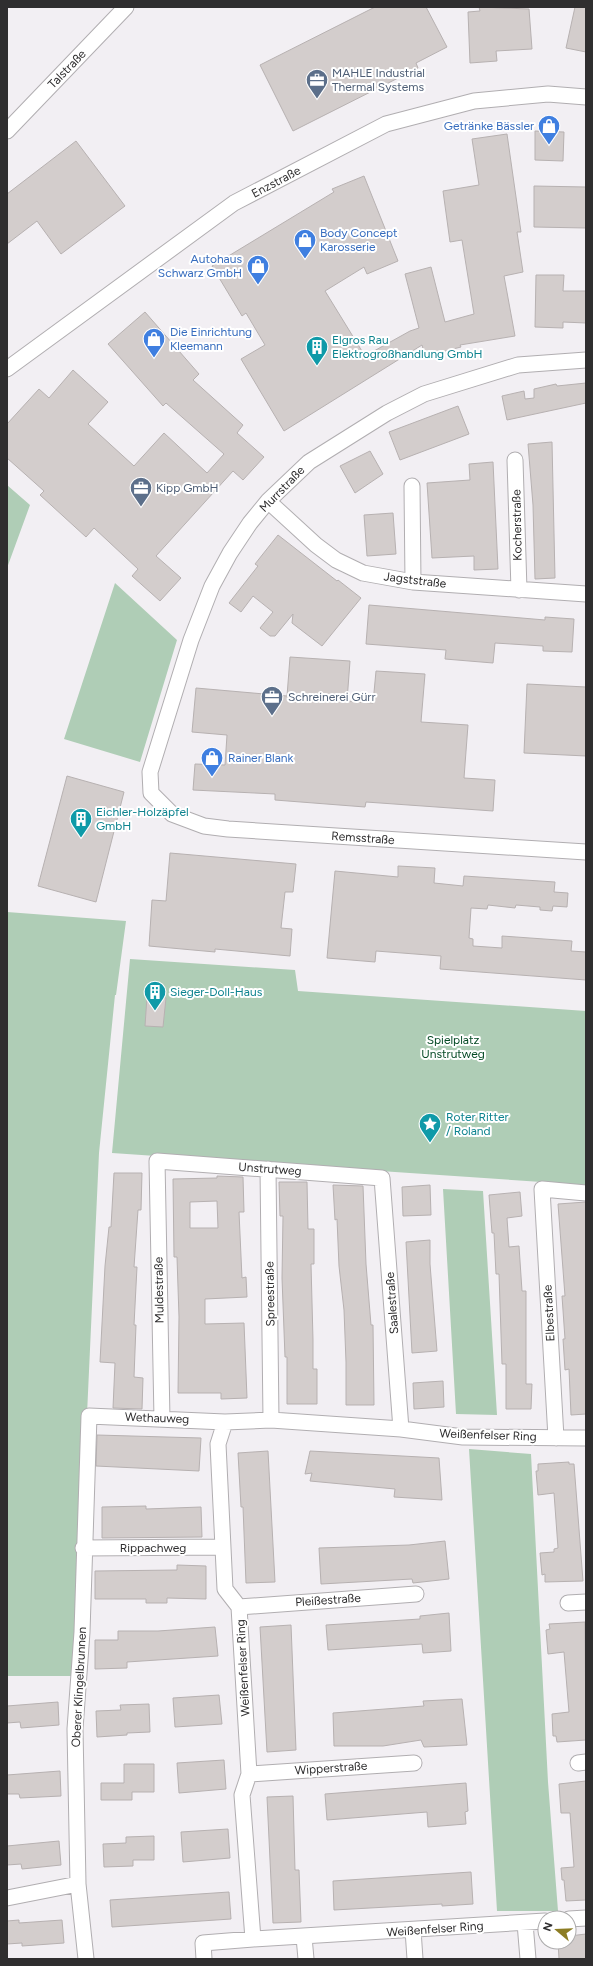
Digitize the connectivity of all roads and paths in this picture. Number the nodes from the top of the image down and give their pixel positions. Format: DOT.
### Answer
graph roads {
  1 [pos="126,7"];
  2 [pos="586,97"];
  3 [pos="7,131"];
  4 [pos="586,360"];
  5 [pos="7,369"];
  6 [pos="515,460"];
  7 [pos="412,486"];
  8 [pos="268,501"];
  9 [pos="413,582"];
  10 [pos="518,590"];
  11 [pos="586,594"];
  12 [pos="151,793"];
  13 [pos="586,852"];
  14 [pos="157,1161"];
  15 [pos="268,1169"];
  16 [pos="382,1178"];
  17 [pos="586,1193"];
  18 [pos="89,1416"];
  19 [pos="162,1418"];
  20 [pos="271,1420"];
  21 [pos="225,1422"];
  22 [pos="401,1429"];
  23 [pos="556,1438"];
  24 [pos="586,1438"];
  25 [pos="223,1547"];
  26 [pos="83,1548"];
  27 [pos="416,1594"];
  28 [pos="586,1602"];
  29 [pos="568,1603"];
  30 [pos="239,1607"];
  31 [pos="414,1763"];
  32 [pos="249,1774"];
  33 [pos="78,1884"];
  34 [pos="7,1898"];
  35 [pos="537,1922"];
  36 [pos="525,1923"];
  37 [pos="413,1930"];
  38 [pos="304,1937"];
  39 [pos="253,1939"];
  40 [pos="86,1959"];
  41 [pos="204,1959"];
  42 [pos="306,1959"];
  43 [pos="415,1959"];
  44 [pos="528,1959"];
  1 -- 3 [label="street, Talstraße"];
  2 -- 5 [label="street, Enzstraße"];
  4 -- 8 [label="street, Murrstraße"];
  6 -- 10 [label="street, Kocherstraße"];
  7 -- 9 [label="street"];
  8 -- 9 [label="street, Jagststraße"];
  8 -- 12 [label="street, Murrstraße"];
  9 -- 10 [label="street, Jagststraße"];
  10 -- 11 [label="street, Jagststraße"];
  12 -- 13 [label="street, Remsstraße"];
  14 -- 15 [label="street, Unstrutweg"];
  14 -- 19 [label="street, Muldestraße"];
  15 -- 16 [label="street, Unstrutweg"];
  15 -- 20 [label="street, Spreestraße"];
  16 -- 22 [label="street, Saalestraße"];
  17 -- 23 [label="street, Elbestraße"];
  18 -- 19 [label="street, Wethauweg"];
  18 -- 26 [label="street, Oberer Klingelbrunnen"];
  19 -- 21 [label="street, Wethauweg"];
  20 -- 21 [label="street, Weißenfelser Ring"];
  20 -- 22 [label="street, Weißenfelser Ring"];
  21 -- 25 [label="street, Weißenfelser Ring"];
  22 -- 23 [label="street, Weißenfelser Ring"];
  23 -- 24 [label="street, Weißenfelser Ring"];
  25 -- 26 [label="street, Rippachweg"];
  25 -- 30 [label="street, Weißenfelser Ring"];
  26 -- 33 [label="street, Oberer Klingelbrunnen"];
  27 -- 30 [label="street, Pleißestraße"];
  28 -- 29 [label="street"];
  30 -- 32 [label="street, Weißenfelser Ring"];
  31 -- 32 [label="street, Wipperstraße"];
  32 -- 39 [label="street, Weißenfelser Ring"];
  33 -- 34 [label="street"];
  33 -- 40 [label="street, Oberer Klingelbrunnen"];
  35 -- 36 [label="street, Weißenfelser Ring"];
  36 -- 37 [label="street, Weißenfelser Ring"];
  36 -- 44 [label="street"];
  37 -- 38 [label="street, Weißenfelser Ring"];
  37 -- 43 [label="street"];
  38 -- 39 [label="street, Weißenfelser Ring"];
  38 -- 42 [label="street"];
  39 -- 41 [label="street"];
}
